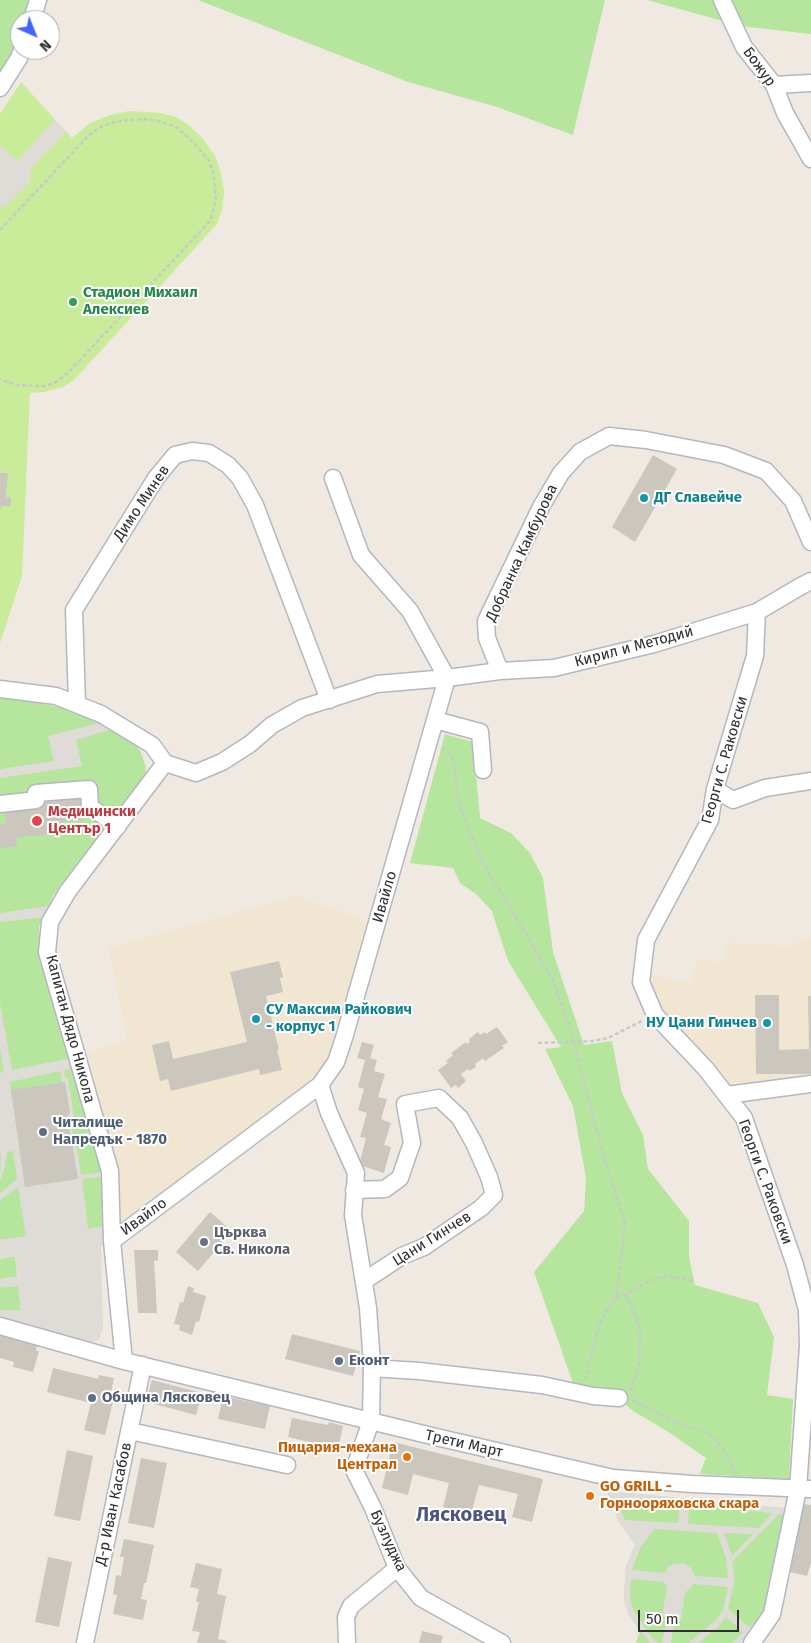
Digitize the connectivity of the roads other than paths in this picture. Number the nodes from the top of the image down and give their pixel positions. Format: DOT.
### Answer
graph roads {
  1 [pos="722,0"];
  2 [pos="19,60"];
  3 [pos="811,83"];
  4 [pos="774,85"];
  5 [pos="0,88"];
  6 [pos="811,159"];
  7 [pos="333,478"];
  8 [pos="811,542"];
  9 [pos="811,581"];
  10 [pos="757,612"];
  11 [pos="500,671"];
  12 [pos="447,678"];
  13 [pos="0,689"];
  14 [pos="329,700"];
  15 [pos="77,704"];
  16 [pos="435,720"];
  17 [pos="165,763"];
  18 [pos="483,770"];
  19 [pos="811,782"];
  20 [pos="715,789"];
  21 [pos="0,804"];
  22 [pos="118,826"];
  23 [pos="811,1084"];
  24 [pos="320,1085"];
  25 [pos="726,1095"];
  26 [pos="354,1190"];
  27 [pos="112,1241"];
  28 [pos="364,1281"];
  29 [pos="807,1295"];
  30 [pos="0,1326"];
  31 [pos="124,1360"];
  32 [pos="143,1365"];
  33 [pos="372,1368"];
  34 [pos="624,1399"];
  35 [pos="807,1417"];
  36 [pos="371,1421"];
  37 [pos="130,1431"];
  38 [pos="287,1464"];
  39 [pos="804,1489"];
  40 [pos="397,1568"];
  41 [pos="85,1643"];
  42 [pos="347,1643"];
  43 [pos="502,1643"];
  44 [pos="752,1643"];
  1 -- 4 [label="street, Божур"];
  2 -- 5 [label="street"];
  3 -- 4 [label="street"];
  4 -- 6 [label="street, Божур"];
  7 -- 12 [label="street"];
  8 -- 11 [label="street, Добранка Камбурова"];
  9 -- 10 [label="street, Кирил и Методий"];
  10 -- 11 [label="street, Кирил и Методий"];
  10 -- 20 [label="street, Георги С. Раковски"];
  11 -- 12 [label="street, Кирил и Методий"];
  12 -- 14 [label="street"];
  12 -- 16 [label="street, Ивайло"];
  13 -- 15 [label="street"];
  14 -- 15 [label="street, Димо Минев"];
  14 -- 17 [label="street"];
  15 -- 17 [label="street"];
  16 -- 18 [label="street"];
  16 -- 24 [label="street, Ивайло"];
  17 -- 22 [label="street, Капитан Дядо Никола"];
  19 -- 20 [label="street"];
  20 -- 25 [label="street, Георги С. Раковски"];
  21 -- 22 [label="street"];
  22 -- 27 [label="street, Капитан Дядо Никола"];
  23 -- 25 [label="street"];
  24 -- 26 [label="street"];
  24 -- 27 [label="street, Ивайло"];
  25 -- 29 [label="street, Георги С. Раковски"];
  26 -- 28 [label="street"];
  26 -- 28 [label="street, Цани Гинчев"];
  27 -- 31 [label="street, Капитан Дядо Никола"];
  28 -- 33 [label="street"];
  29 -- 35 [label="street, Георги С. Раковски"];
  30 -- 31 [label="street, Трети Март"];
  31 -- 32 [label="street, Трети Март"];
  32 -- 36 [label="street, Трети Март"];
  32 -- 37 [label="street, Д-р Иван Касабов"];
  33 -- 34 [label="street"];
  33 -- 36 [label="street"];
  35 -- 39 [label="street, Георги С. Раковски"];
  36 -- 39 [label="street, Трети Март"];
  36 -- 40 [label="street, Бузлуджа"];
  37 -- 38 [label="street"];
  37 -- 41 [label="street, Д-р Иван Касабов"];
  39 -- 44 [label="street, Георги С. Раковски"];
  40 -- 42 [label="street"];
  40 -- 43 [label="street, Бузлуджа"];
}
